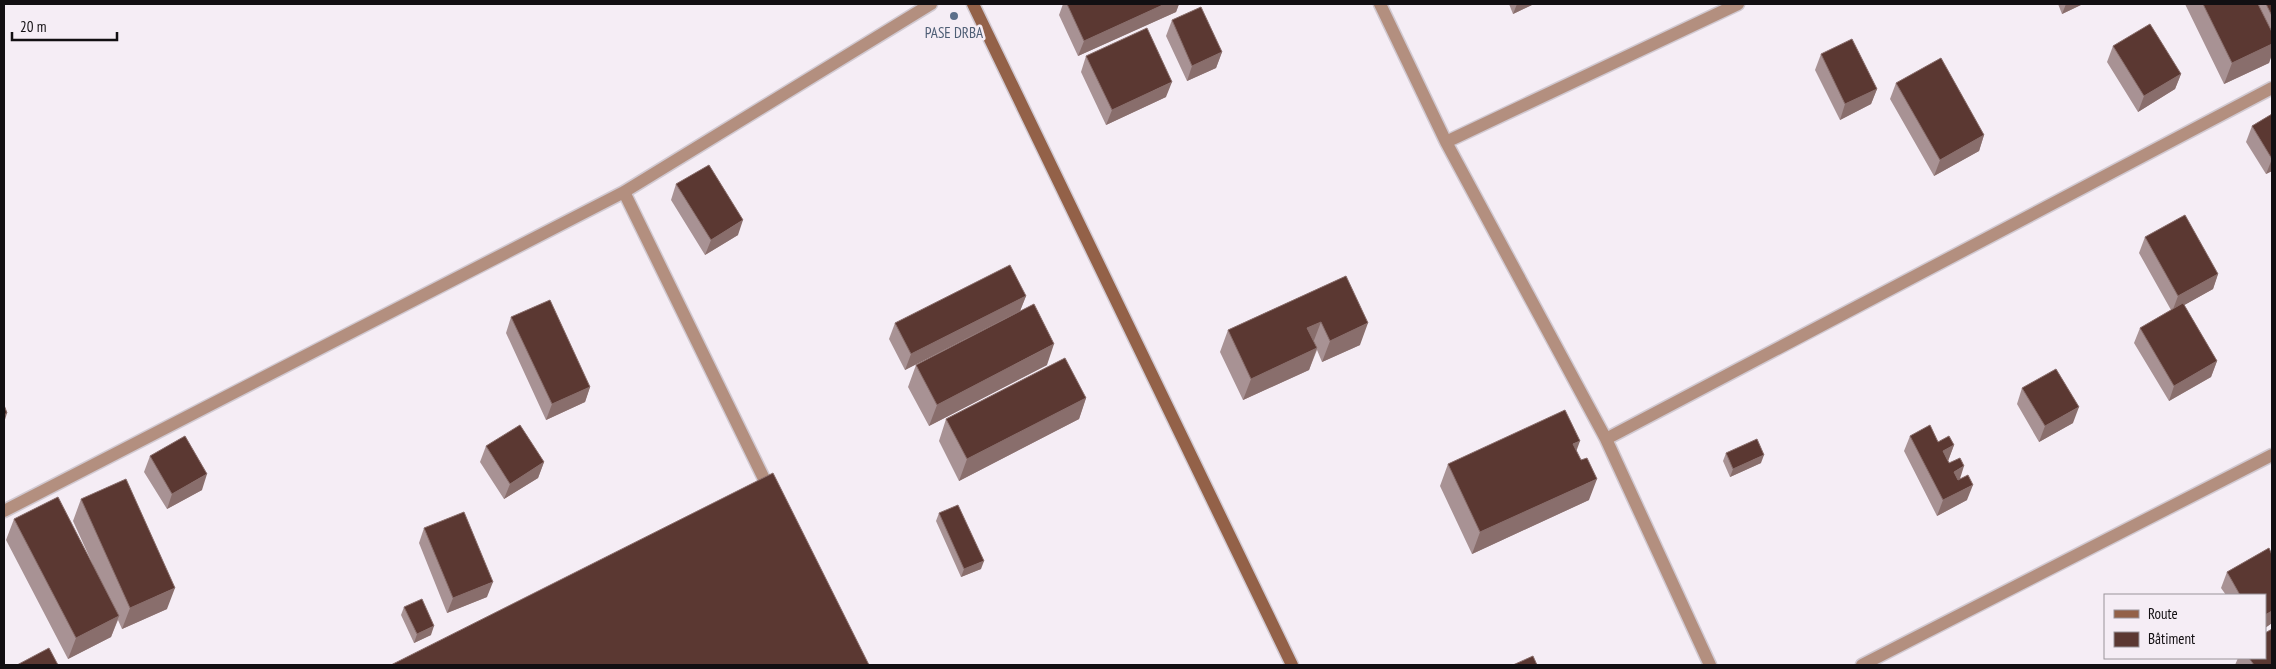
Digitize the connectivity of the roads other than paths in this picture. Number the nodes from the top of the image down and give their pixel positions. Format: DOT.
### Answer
graph roads {
  1 [pos="931,4"];
  2 [pos="973,4"];
  3 [pos="1380,4"];
  4 [pos="1738,4"];
  5 [pos="2272,88"];
  6 [pos="1446,142"];
  7 [pos="624,192"];
  8 [pos="1606,439"];
  9 [pos="2272,455"];
  10 [pos="775,500"];
  11 [pos="4,511"];
  12 [pos="1292,665"];
  13 [pos="1710,665"];
  14 [pos="1862,665"];
  1 -- 7 [label="street"];
  2 -- 12 [label="street"];
  3 -- 6 [label="street"];
  4 -- 6 [label="street"];
  5 -- 8 [label="street"];
  6 -- 8 [label="street"];
  7 -- 10 [label="street"];
  7 -- 11 [label="street"];
  8 -- 13 [label="street"];
  9 -- 14 [label="street"];
}
